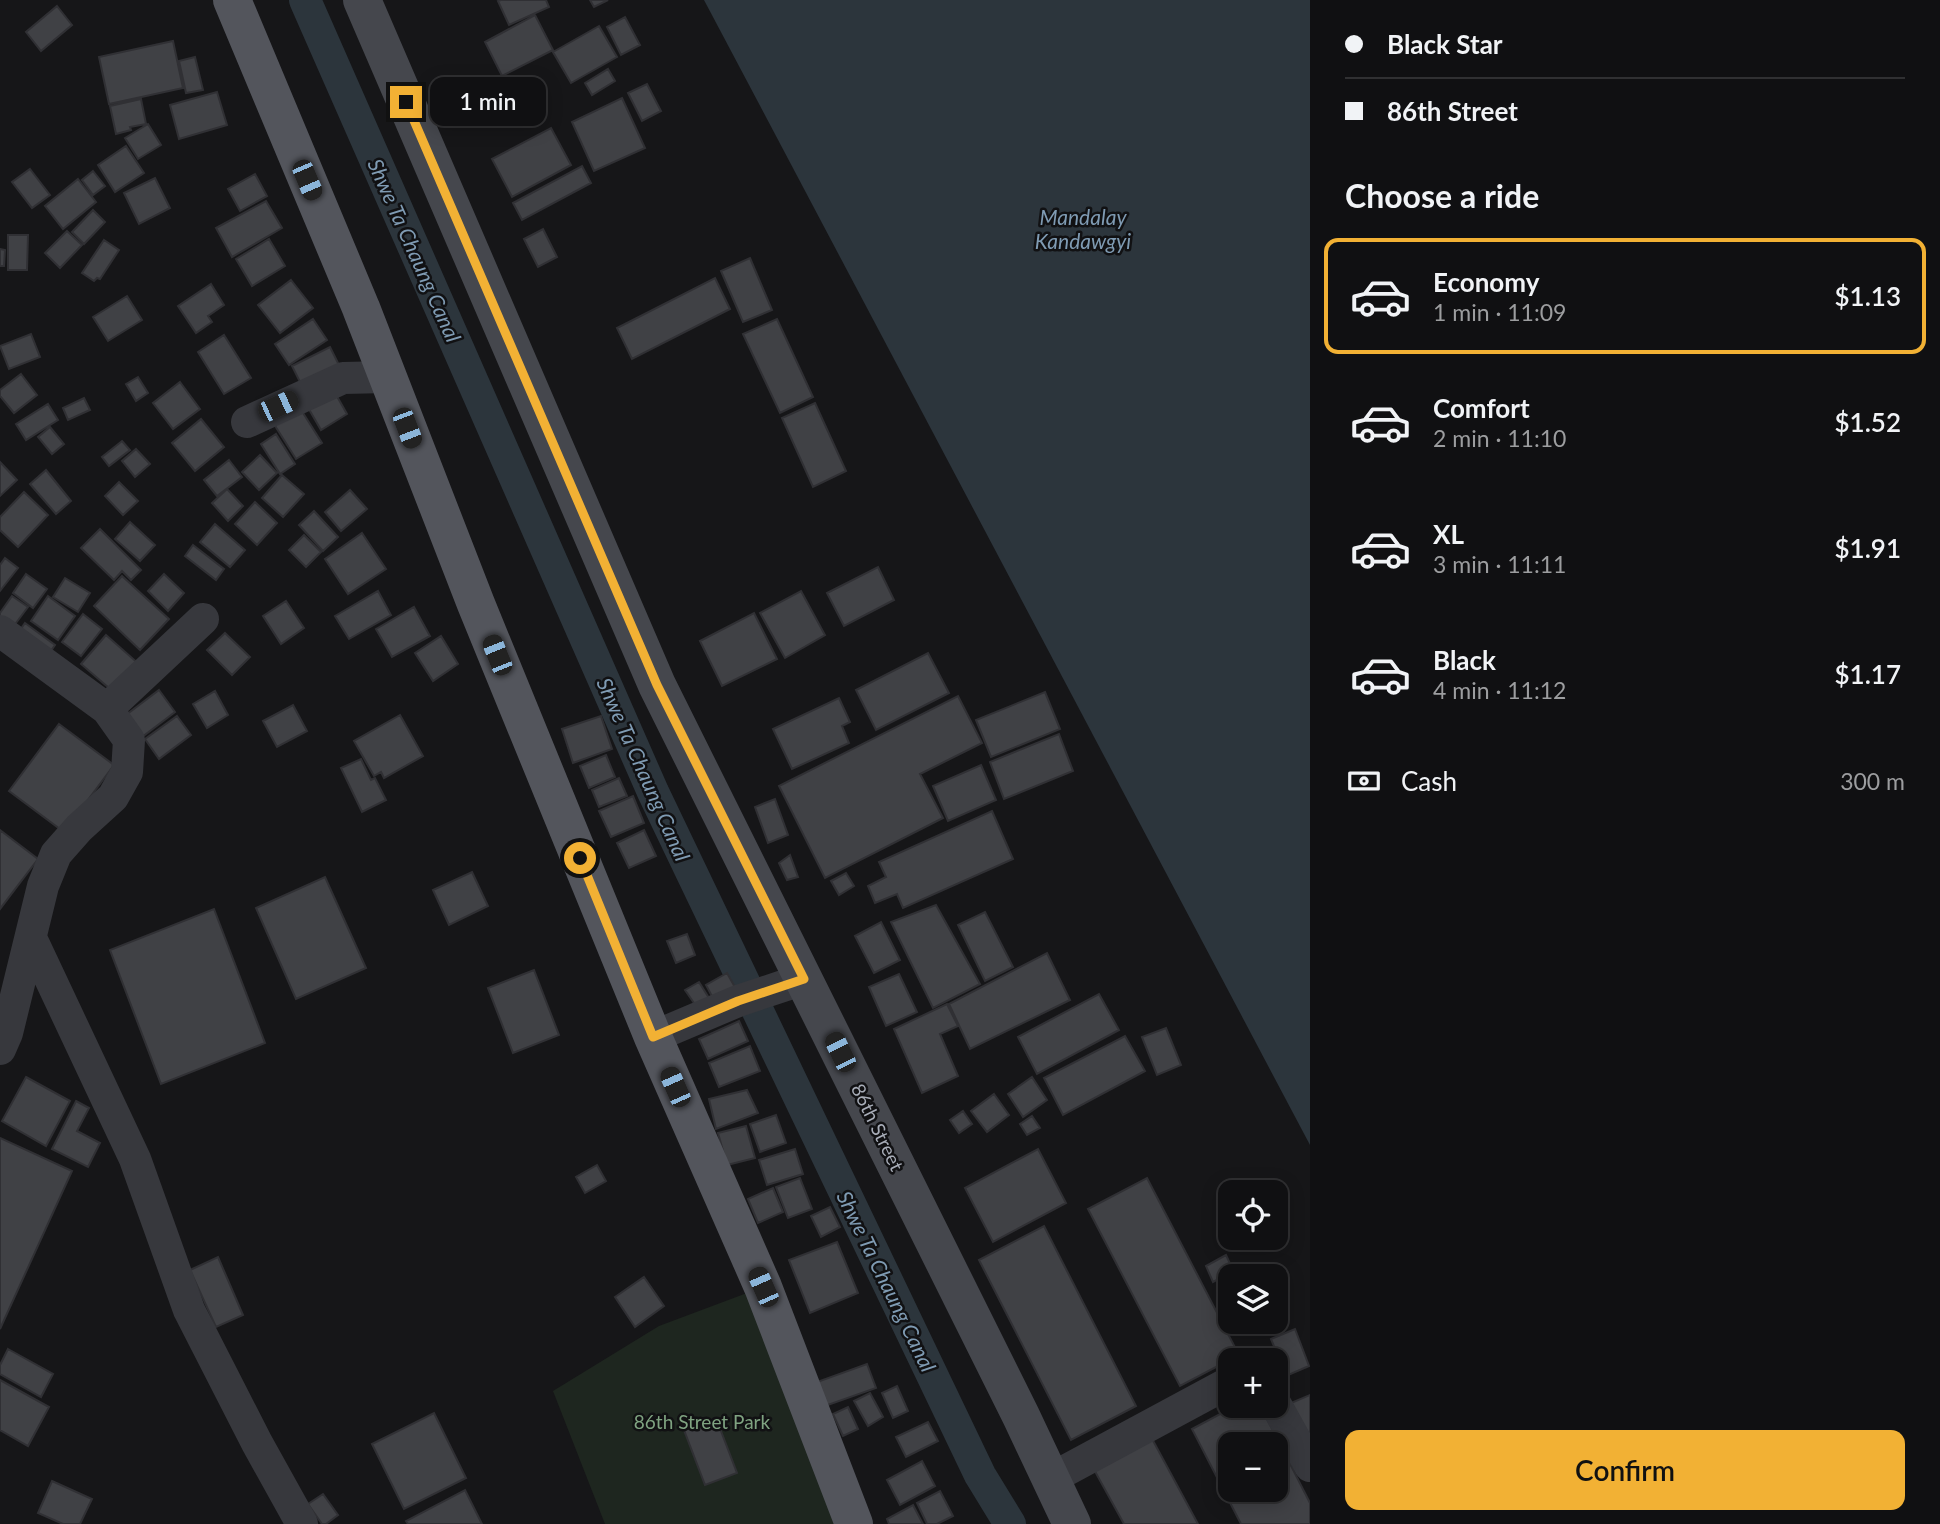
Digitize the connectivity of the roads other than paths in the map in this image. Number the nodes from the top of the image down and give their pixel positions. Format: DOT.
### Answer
graph roads {
  1 [pos="232,0"];
  2 [pos="362,0"];
  3 [pos="388,377"];
  4 [pos="247,422"];
  5 [pos="202,619"];
  6 [pos="0,631"];
  7 [pos="0,660"];
  8 [pos="48,665"];
  9 [pos="107,709"];
  10 [pos="31,938"];
  11 [pos="792,983"];
  12 [pos="653,1037"];
  13 [pos="0,1049"];
  14 [pos="1218,1388"];
  15 [pos="1283,1418"];
  16 [pos="1310,1466"];
  17 [pos="1050,1479"];
  18 [pos="302,1524"];
  19 [pos="854,1524"];
  20 [pos="1072,1524"];
  1 -- 3 [label="main road"];
  2 -- 11 [label="main road, 86th Street"];
  3 -- 4 [label="street"];
  3 -- 12 [label="main road"];
  5 -- 9 [label="street"];
  6 -- 8 [label="street"];
  7 -- 8 [label="street"];
  8 -- 9 [label="street"];
  9 -- 10 [label="street"];
  10 -- 13 [label="street"];
  10 -- 18 [label="street"];
  11 -- 12 [label="street"];
  11 -- 17 [label="main road, 86th Street"];
  12 -- 19 [label="main road"];
  14 -- 17 [label="street"];
  15 -- 16 [label="street"];
  17 -- 20 [label="main road, 86th Street"];
}
